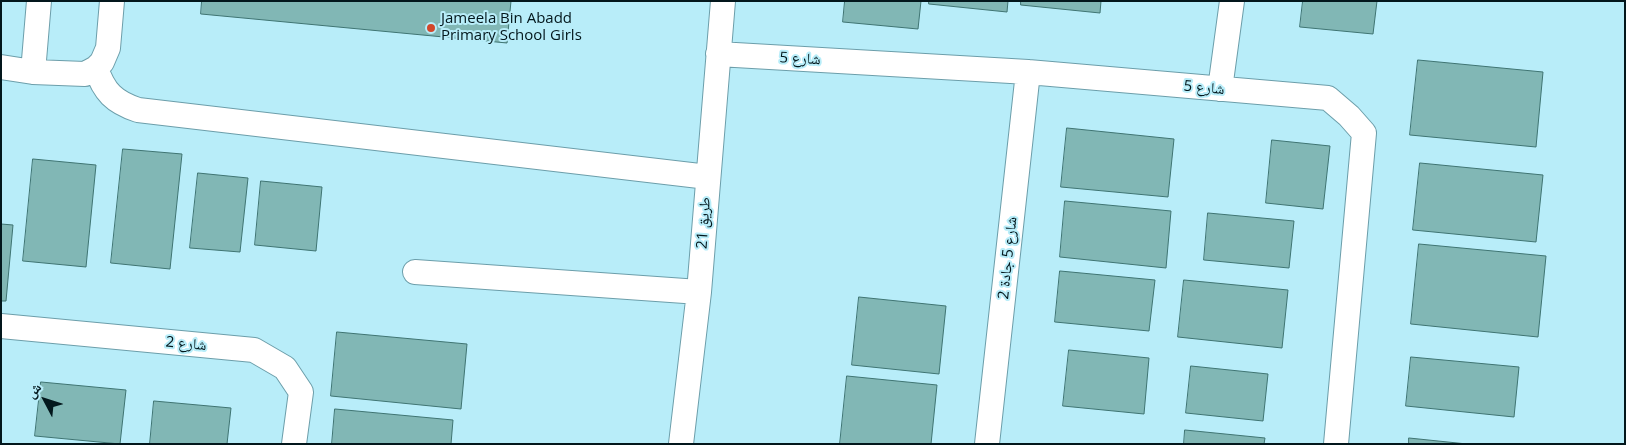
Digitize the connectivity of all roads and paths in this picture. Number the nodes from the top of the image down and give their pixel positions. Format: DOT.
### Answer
graph roads {
  1 [pos="38,1"];
  2 [pos="112,1"];
  3 [pos="723,1"];
  4 [pos="1232,1"];
  5 [pos="718,54"];
  6 [pos="1,67"];
  7 [pos="96,68"];
  8 [pos="33,72"];
  9 [pos="1028,72"];
  10 [pos="1220,89"];
  11 [pos="708,177"];
  12 [pos="415,272"];
  13 [pos="699,292"];
  14 [pos="1,326"];
  15 [pos="294,444"];
  16 [pos="682,444"];
  17 [pos="988,444"];
  18 [pos="1336,444"];
  1 -- 8 [label="street"];
  2 -- 7 [label="street"];
  3 -- 5 [label="street, طريق 21"];
  4 -- 10 [label="street"];
  5 -- 9 [label="street, شارع 5"];
  5 -- 11 [label="street, طريق 21"];
  6 -- 8 [label="street"];
  7 -- 8 [label="street"];
  7 -- 11 [label="street"];
  9 -- 10 [label="street, شارع 5"];
  9 -- 17 [label="street, شارع 5 جادة 2"];
  10 -- 18 [label="street, شارع 5"];
  11 -- 13 [label="street, طريق 21"];
  12 -- 13 [label="street"];
  13 -- 16 [label="street, طريق 21"];
  14 -- 15 [label="street, شارع 2"];
}
